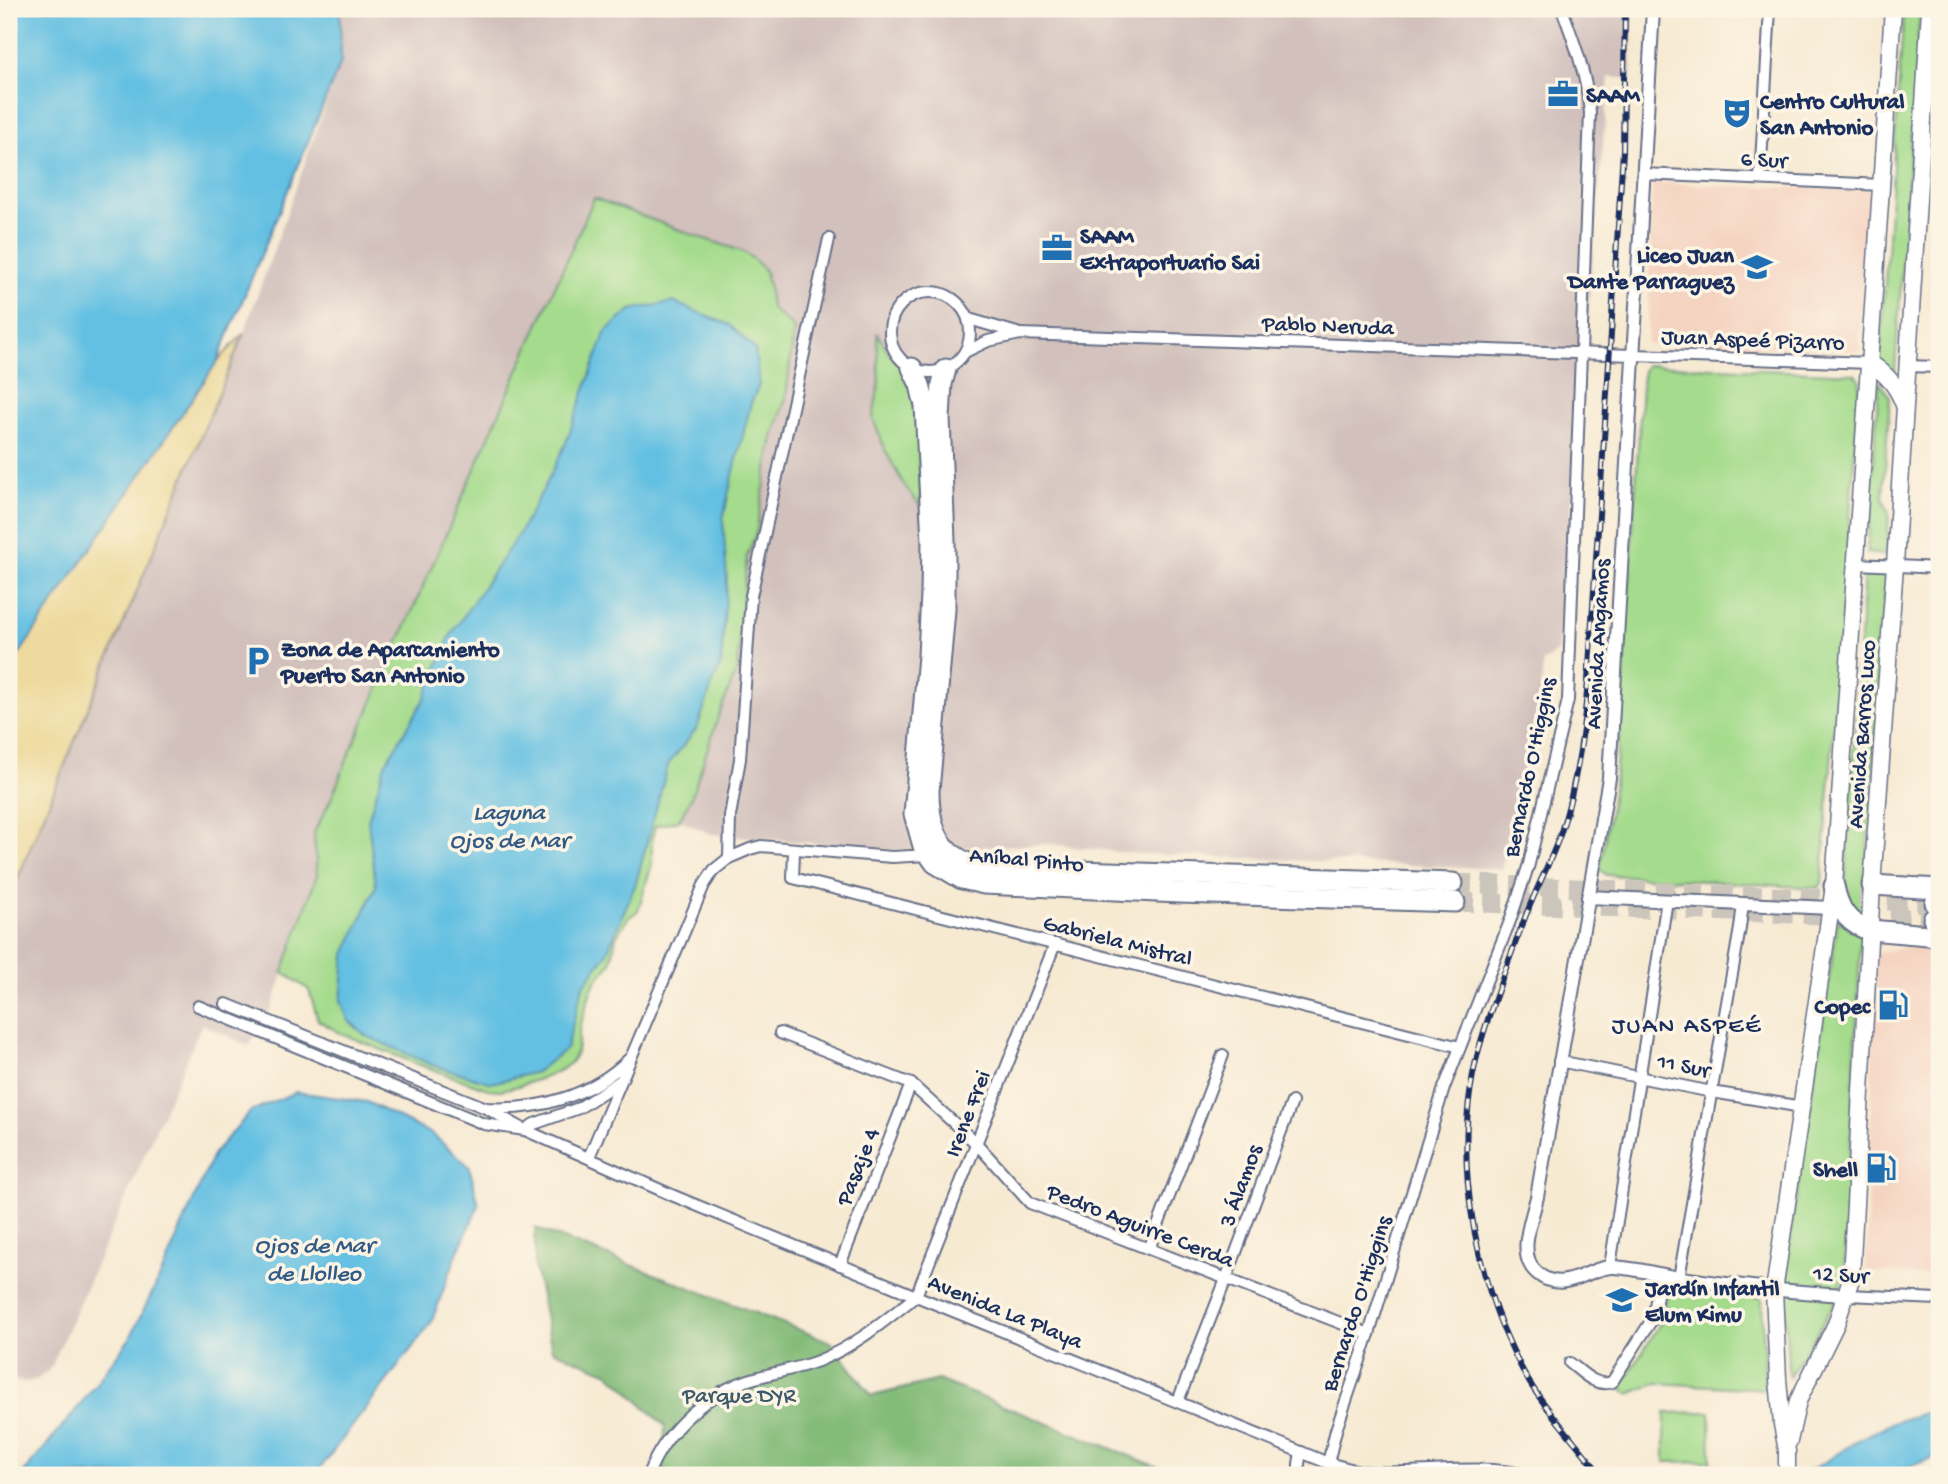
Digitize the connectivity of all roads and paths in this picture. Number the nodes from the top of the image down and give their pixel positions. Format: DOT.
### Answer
graph roads {
  1 [pos="1562,9"];
  2 [pos="1653,9"];
  3 [pos="1770,9"];
  4 [pos="1893,9"];
  5 [pos="1930,9"];
  6 [pos="1644,174"];
  7 [pos="1760,178"];
  8 [pos="1882,185"];
  9 [pos="829,239"];
  10 [pos="969,319"];
  11 [pos="1020,334"];
  12 [pos="965,352"];
  13 [pos="1581,354"];
  14 [pos="1635,355"];
  15 [pos="1870,363"];
  16 [pos="1907,366"];
  17 [pos="1939,367"];
  18 [pos="912,368"];
  19 [pos="946,369"];
  20 [pos="1905,408"];
  21 [pos="1857,564"];
  22 [pos="1895,565"];
  23 [pos="1939,568"];
  24 [pos="794,850"];
  25 [pos="949,852"];
  26 [pos="929,855"];
  27 [pos="729,858"];
  28 [pos="1872,885"];
  29 [pos="1834,886"];
  30 [pos="1588,897"];
  31 [pos="1667,900"];
  32 [pos="1743,904"];
  33 [pos="1831,908"];
  34 [pos="1937,912"];
  35 [pos="1870,930"];
  36 [pos="1055,944"];
  37 [pos="226,1004"];
  38 [pos="198,1006"];
  39 [pos="780,1034"];
  40 [pos="1460,1047"];
  41 [pos="634,1054"];
  42 [pos="1223,1055"];
  43 [pos="1559,1061"];
  44 [pos="1640,1077"];
  45 [pos="623,1079"];
  46 [pos="911,1084"];
  47 [pos="1712,1091"];
  48 [pos="1293,1102"];
  49 [pos="1802,1107"];
  50 [pos="486,1108"];
  51 [pos="525,1130"];
  52 [pos="977,1144"];
  53 [pos="589,1157"];
  54 [pos="1149,1249"];
  55 [pos="840,1265"];
  56 [pos="1610,1266"];
  57 [pos="1658,1274"];
  58 [pos="1679,1278"];
  59 [pos="1226,1279"];
  60 [pos="1774,1291"];
  61 [pos="1847,1295"];
  62 [pos="916,1296"];
  63 [pos="1939,1299"];
  64 [pos="1369,1335"];
  65 [pos="1570,1363"];
  66 [pos="1178,1401"];
  67 [pos="1787,1451"];
  68 [pos="1301,1452"];
  69 [pos="1328,1463"];
  70 [pos="648,1475"];
  71 [pos="1299,1475"];
  72 [pos="1332,1475"];
  73 [pos="1528,1475"];
  74 [pos="1787,1475"];
  1 -- 13 [label="street, Bernardo O'Higgins"];
  2 -- 6 [label="street, Avenida Angamos"];
  3 -- 7 [label="street"];
  4 -- 8 [label="main road, Avenida Barros Luco"];
  5 -- 16 [label="main road, Avenida Barros Luco"];
  6 -- 7 [label="street, 6 Sur"];
  6 -- 14 [label="street, Avenida Angamos"];
  7 -- 8 [label="street, 6 Sur"];
  8 -- 15 [label="main road, Avenida Barros Luco"];
  9 -- 27 [label="street"];
  10 -- 11 [label="street, Pablo Neruda"];
  10 -- 12 [label="street"];
  10 -- 18 [label="street"];
  11 -- 12 [label="street, Pablo Neruda"];
  11 -- 13 [label="street, Pablo Neruda"];
  12 -- 19 [label="street"];
  13 -- 14 [label="street, Pablo Neruda"];
  13 -- 40 [label="street, Bernardo O'Higgins"];
  14 -- 15 [label="street, Juan Aspeé Pizarro"];
  14 -- 30 [label="street, Avenida Angamos"];
  15 -- 20 [label="main road"];
  15 -- 21 [label="main road, Avenida Barros Luco"];
  16 -- 17 [label="street"];
  16 -- 20 [label="main road, Avenida Barros Luco"];
  18 -- 19 [label="street"];
  18 -- 26 [label="highway"];
  19 -- 25 [label="highway, Aníbal Pinto"];
  20 -- 22 [label="main road, Avenida Barros Luco"];
  21 -- 22 [label="street"];
  21 -- 29 [label="main road, Avenida Barros Luco"];
  22 -- 23 [label="street"];
  22 -- 28 [label="main road, Avenida Barros Luco"];
  24 -- 26 [label="street"];
  24 -- 27 [label="street"];
  24 -- 36 [label="street, Gabriela Mistral"];
  25 -- 26 [label="highway"];
  25 -- 26 [label="highway, Aníbal Pinto"];
  27 -- 41 [label="street"];
  28 -- 34 [label="highway"];
  28 -- 35 [label="main road, Avenida Barros Luco"];
  29 -- 33 [label="main road, Avenida Barros Luco"];
  29 -- 35 [label="highway"];
  30 -- 31 [label="street"];
  30 -- 43 [label="street, Avenida Angamos"];
  31 -- 32 [label="street"];
  31 -- 44 [label="street"];
  32 -- 33 [label="street"];
  32 -- 47 [label="street"];
  33 -- 49 [label="main road, Avenida Barros Luco"];
  34 -- 35 [label="highway"];
  35 -- 61 [label="main road, Avenida Barros Luco"];
  36 -- 40 [label="street, Gabriela Mistral"];
  36 -- 52 [label="street, Irene Frei"];
  37 -- 50 [label="street"];
  38 -- 51 [label="street"];
  39 -- 46 [label="street, Pedro Aguirre Cerda"];
  40 -- 64 [label="street, Bernardo O'Higgins"];
  41 -- 45 [label="street"];
  41 -- 50 [label="street"];
  42 -- 54 [label="street"];
  43 -- 44 [label="street, 11 Sur"];
  43 -- 56 [label="street, Avenida Angamos"];
  44 -- 47 [label="street, 11 Sur"];
  44 -- 56 [label="street"];
  45 -- 51 [label="street"];
  45 -- 53 [label="street"];
  46 -- 52 [label="street, Pedro Aguirre Cerda"];
  46 -- 55 [label="street, Pasaje 4"];
  47 -- 49 [label="street, 11 Sur"];
  47 -- 58 [label="street"];
  48 -- 59 [label="street, 3 Álamos"];
  49 -- 60 [label="main road, Avenida Barros Luco"];
  50 -- 51 [label="street, Avenida La Playa"];
  51 -- 53 [label="street, Avenida La Playa"];
  52 -- 54 [label="street, Pedro Aguirre Cerda"];
  52 -- 62 [label="street, Irene Frei"];
  53 -- 55 [label="street, Avenida La Playa"];
  54 -- 59 [label="street, Pedro Aguirre Cerda"];
  55 -- 62 [label="street, Avenida La Playa"];
  56 -- 57 [label="street, 12 Sur"];
  57 -- 58 [label="street, 12 Sur"];
  57 -- 65 [label="street"];
  58 -- 60 [label="street, 12 Sur"];
  59 -- 64 [label="street, Pedro Aguirre Cerda"];
  59 -- 66 [label="street, 3 Álamos"];
  60 -- 61 [label="street, 12 Sur"];
  60 -- 67 [label="main road, Avenida Barros Luco"];
  61 -- 63 [label="street, 12 Sur"];
  61 -- 67 [label="main road, Avenida Barros Luco"];
  62 -- 66 [label="street, Avenida La Playa"];
  62 -- 70 [label="street"];
  64 -- 69 [label="street, Bernardo O'Higgins"];
  66 -- 68 [label="street, Avenida La Playa"];
  67 -- 74 [label="main road, Avenida Barros Luco"];
  68 -- 69 [label="street, Avenida La Playa"];
  68 -- 71 [label="street"];
  69 -- 72 [label="street"];
  69 -- 73 [label="street, Avenida La Playa"];
}
